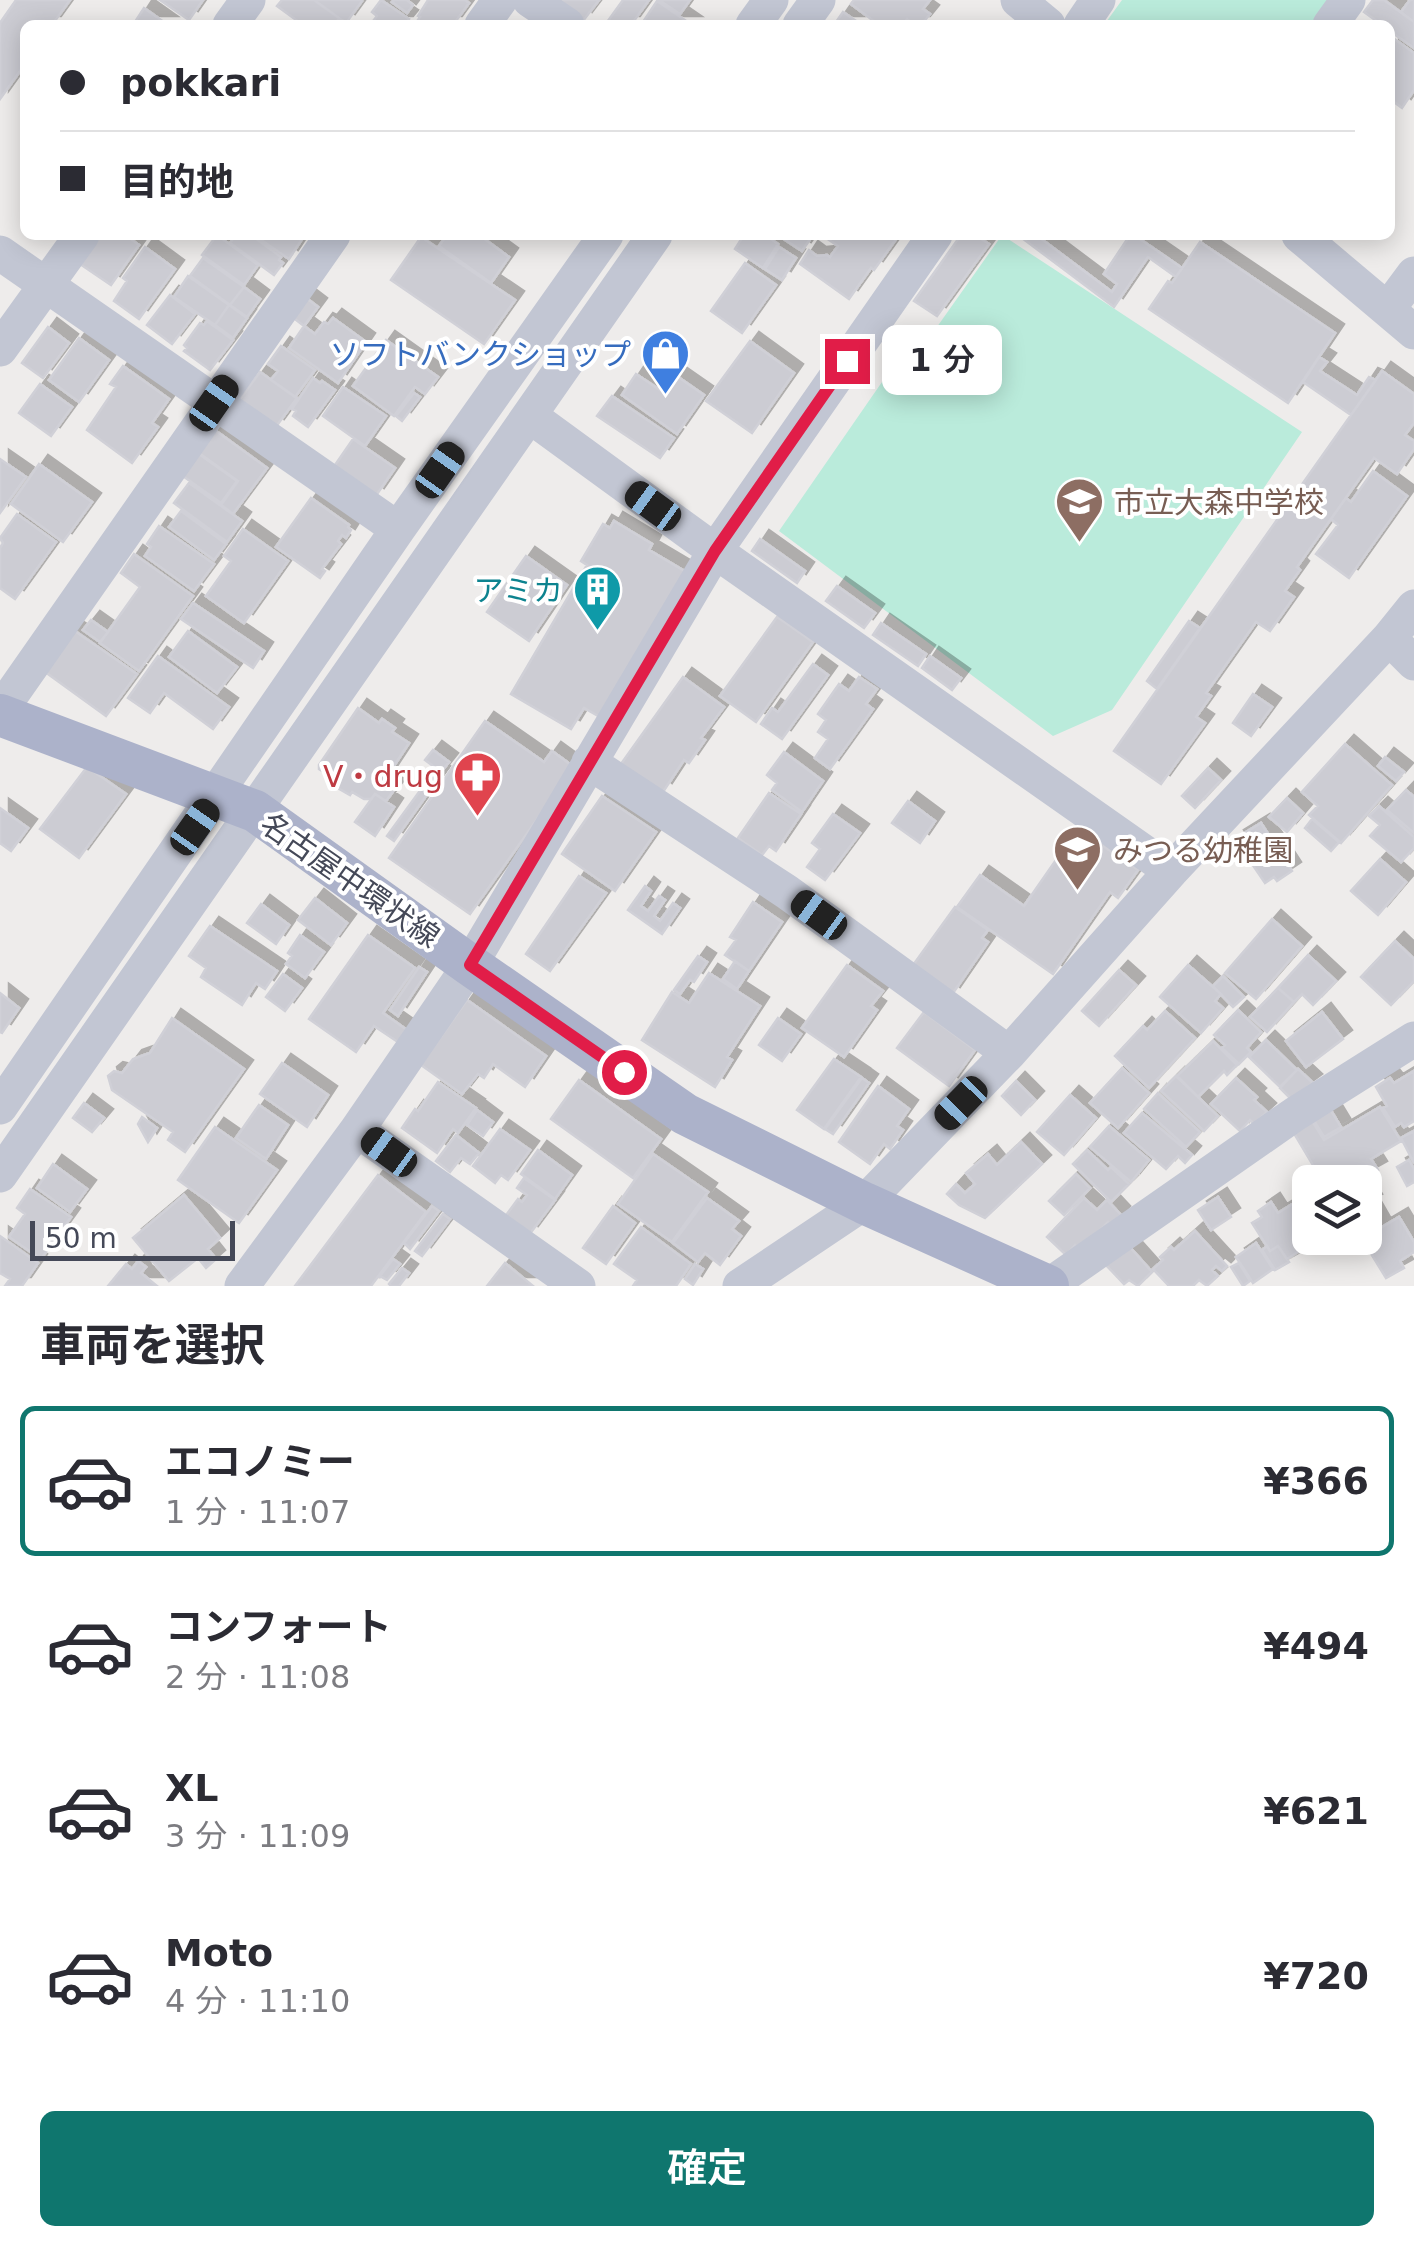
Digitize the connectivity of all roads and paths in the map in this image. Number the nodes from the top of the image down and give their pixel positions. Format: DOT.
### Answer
graph roads {
  1 [pos="530,0"];
  2 [pos="1018,0"];
  3 [pos="560,20"];
  4 [pos="1042,20"];
  5 [pos="78,240"];
  6 [pos="329,240"];
  7 [pos="602,240"];
  8 [pos="652,240"];
  9 [pos="931,240"];
  10 [pos="1306,240"];
  11 [pos="0,254"];
  12 [pos="1414,274"];
  13 [pos="46,286"];
  14 [pos="1401,321"];
  15 [pos="0,349"];
  16 [pos="214,403"];
  17 [pos="530,416"];
  18 [pos="398,529"];
  19 [pos="715,551"];
  20 [pos="1414,607"];
  21 [pos="1402,650"];
  22 [pos="0,713"];
  23 [pos="589,762"];
  24 [pos="236,803"];
  25 [pos="1171,872"];
  26 [pos="470,965"];
  27 [pos="1414,1039"];
  28 [pos="1009,1054"];
  29 [pos="0,1107"];
  30 [pos="357,1130"];
  31 [pos="0,1175"];
  32 [pos="864,1203"];
  33 [pos="242,1286"];
  34 [pos="578,1286"];
  35 [pos="740,1286"];
  36 [pos="1048,1286"];
  1 -- 3 [label="street"];
  2 -- 4 [label="street"];
  5 -- 13 [label="street"];
  6 -- 16 [label="street"];
  7 -- 18 [label="street"];
  8 -- 17 [label="street"];
  9 -- 19 [label="street"];
  10 -- 14 [label="street"];
  11 -- 13 [label="street"];
  12 -- 14 [label="street"];
  13 -- 15 [label="street"];
  13 -- 16 [label="street"];
  16 -- 18 [label="street"];
  16 -- 22 [label="street"];
  17 -- 19 [label="street"];
  17 -- 24 [label="street"];
  18 -- 24 [label="street"];
  19 -- 23 [label="street"];
  19 -- 25 [label="street"];
  20 -- 21 [label="street"];
  21 -- 25 [label="street"];
  22 -- 24 [label="main road, 名古屋中環状線"];
  23 -- 26 [label="street"];
  23 -- 28 [label="street"];
  24 -- 26 [label="main road, 名古屋中環状線"];
  24 -- 29 [label="street"];
  24 -- 31 [label="street"];
  25 -- 28 [label="street"];
  26 -- 30 [label="street"];
  26 -- 32 [label="main road, 名古屋中環状線"];
  27 -- 36 [label="street"];
  28 -- 32 [label="street"];
  30 -- 33 [label="street"];
  30 -- 34 [label="street"];
  32 -- 35 [label="street"];
  32 -- 36 [label="main road, 名古屋中環状線"];
}
